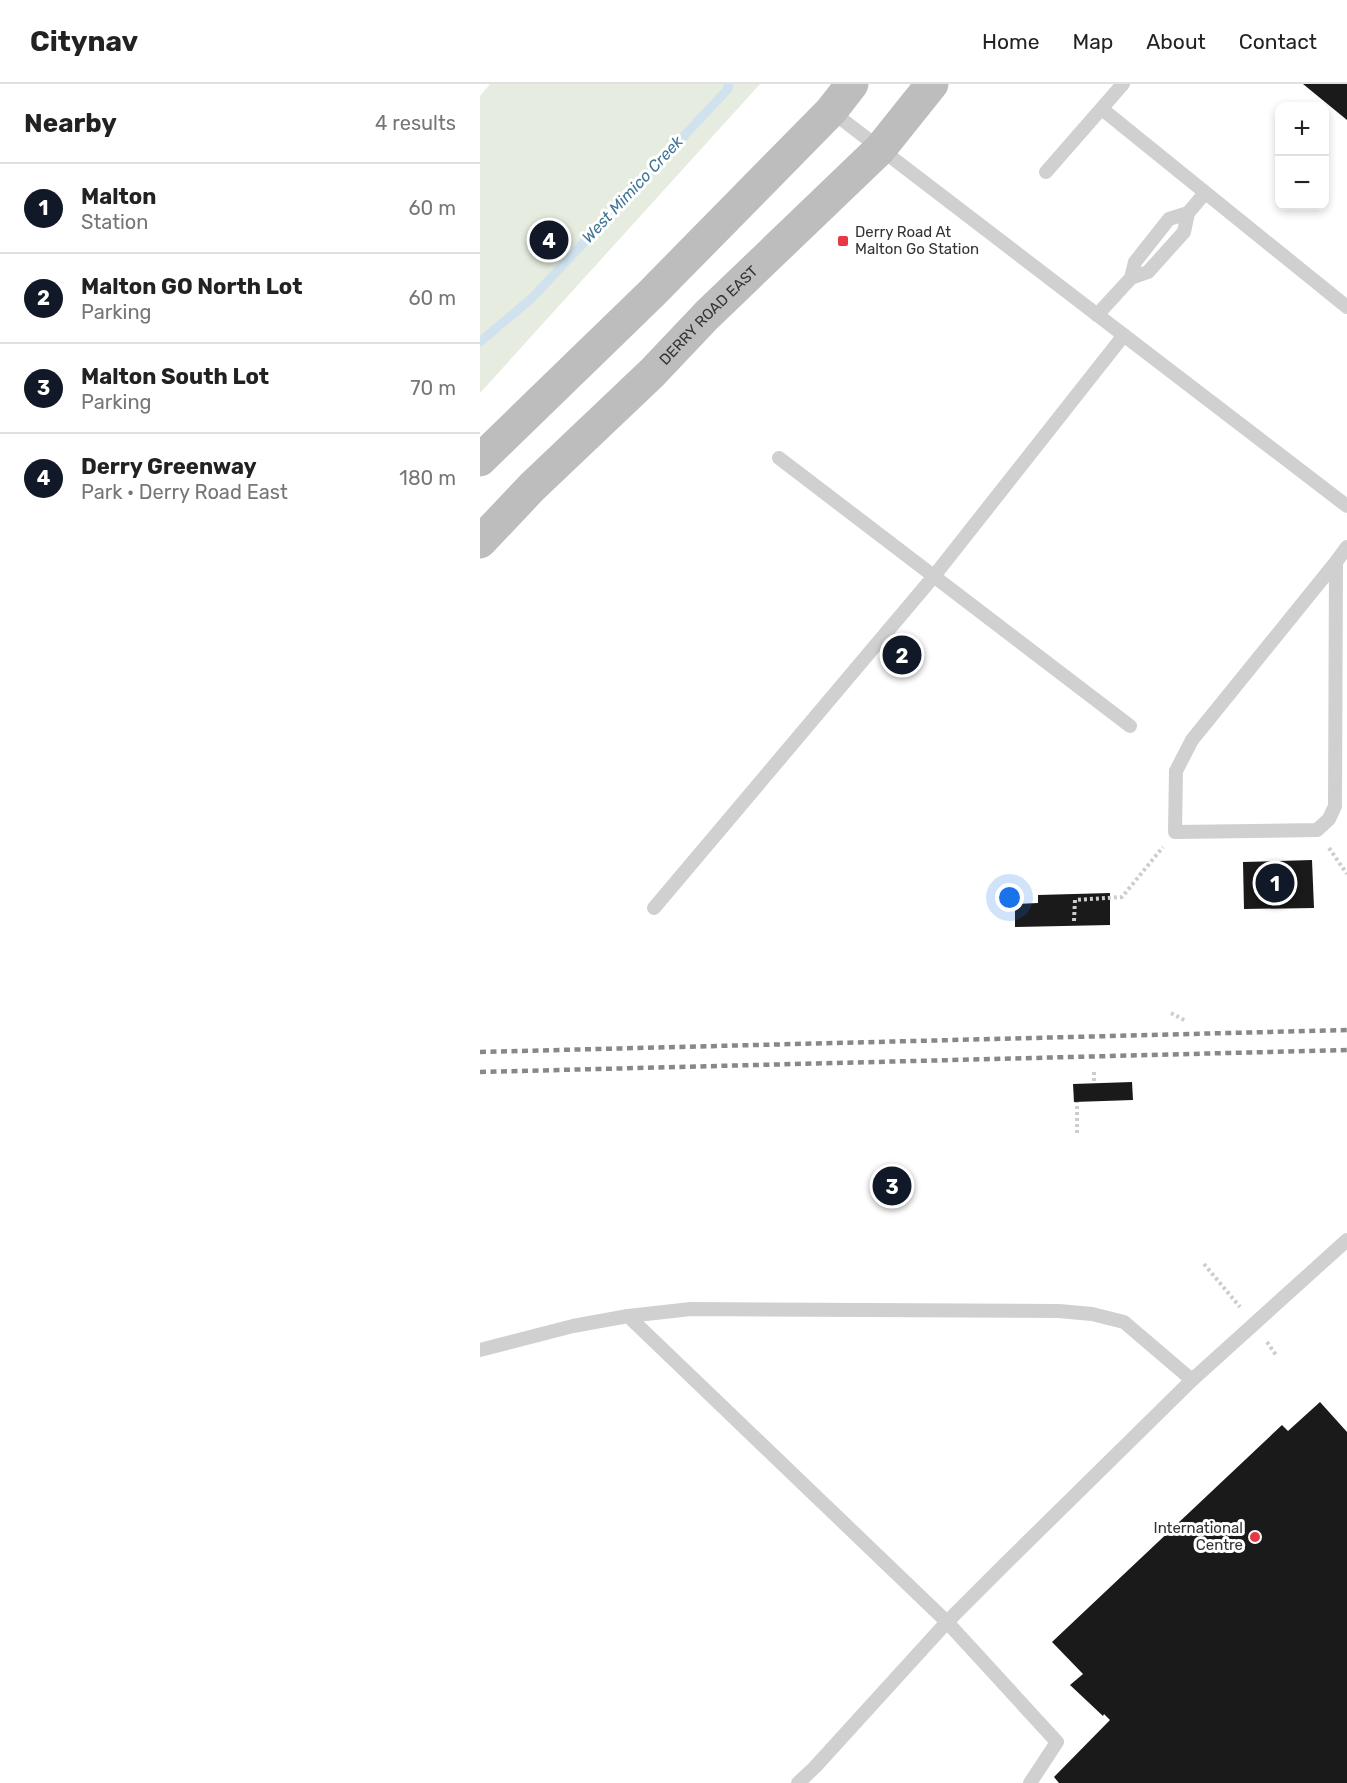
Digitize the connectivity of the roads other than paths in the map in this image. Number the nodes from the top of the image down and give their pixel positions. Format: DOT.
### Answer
graph roads {
  1 [pos="852,84"];
  2 [pos="932,84"];
  3 [pos="1123,84"];
  4 [pos="1102,109"];
  5 [pos="831,111"];
  6 [pos="880,149"];
  7 [pos="1046,172"];
  8 [pos="1205,193"];
  9 [pos="1188,213"];
  10 [pos="1131,278"];
  11 [pos="1347,307"];
  12 [pos="1097,315"];
  13 [pos="1124,335"];
  14 [pos="779,458"];
  15 [pos="480,460"];
  16 [pos="1347,506"];
  17 [pos="480,542"];
  18 [pos="1347,547"];
  19 [pos="1336,562"];
  20 [pos="934,576"];
  21 [pos="1130,726"];
  22 [pos="654,908"];
  23 [pos="1347,1240"];
  24 [pos="628,1316"];
  25 [pos="480,1350"];
  26 [pos="1192,1380"];
  27 [pos="947,1622"];
  28 [pos="798,1783"];
  29 [pos="1029,1783"];
  1 -- 5 [label="main road"];
  2 -- 6 [label="main road, DERRY ROAD EAST"];
  3 -- 4 [label="lane"];
  4 -- 7 [label="lane"];
  4 -- 8 [label="lane"];
  5 -- 6 [label="lane"];
  5 -- 15 [label="main road"];
  6 -- 12 [label="lane"];
  6 -- 17 [label="main road, DERRY ROAD EAST"];
  8 -- 9 [label="lane"];
  8 -- 11 [label="lane"];
  9 -- 10 [label="lane"];
  9 -- 10 [label="lane"];
  10 -- 12 [label="lane"];
  12 -- 13 [label="lane"];
  13 -- 16 [label="lane"];
  13 -- 20 [label="lane"];
  14 -- 20 [label="lane"];
  18 -- 19 [label="lane"];
  19 -- 19 [label="lane"];
  20 -- 21 [label="lane"];
  20 -- 22 [label="lane"];
  23 -- 26 [label="lane"];
  24 -- 25 [label="lane"];
  24 -- 26 [label="lane"];
  24 -- 27 [label="lane"];
  26 -- 27 [label="lane"];
  27 -- 28 [label="lane"];
  27 -- 29 [label="lane"];
}
